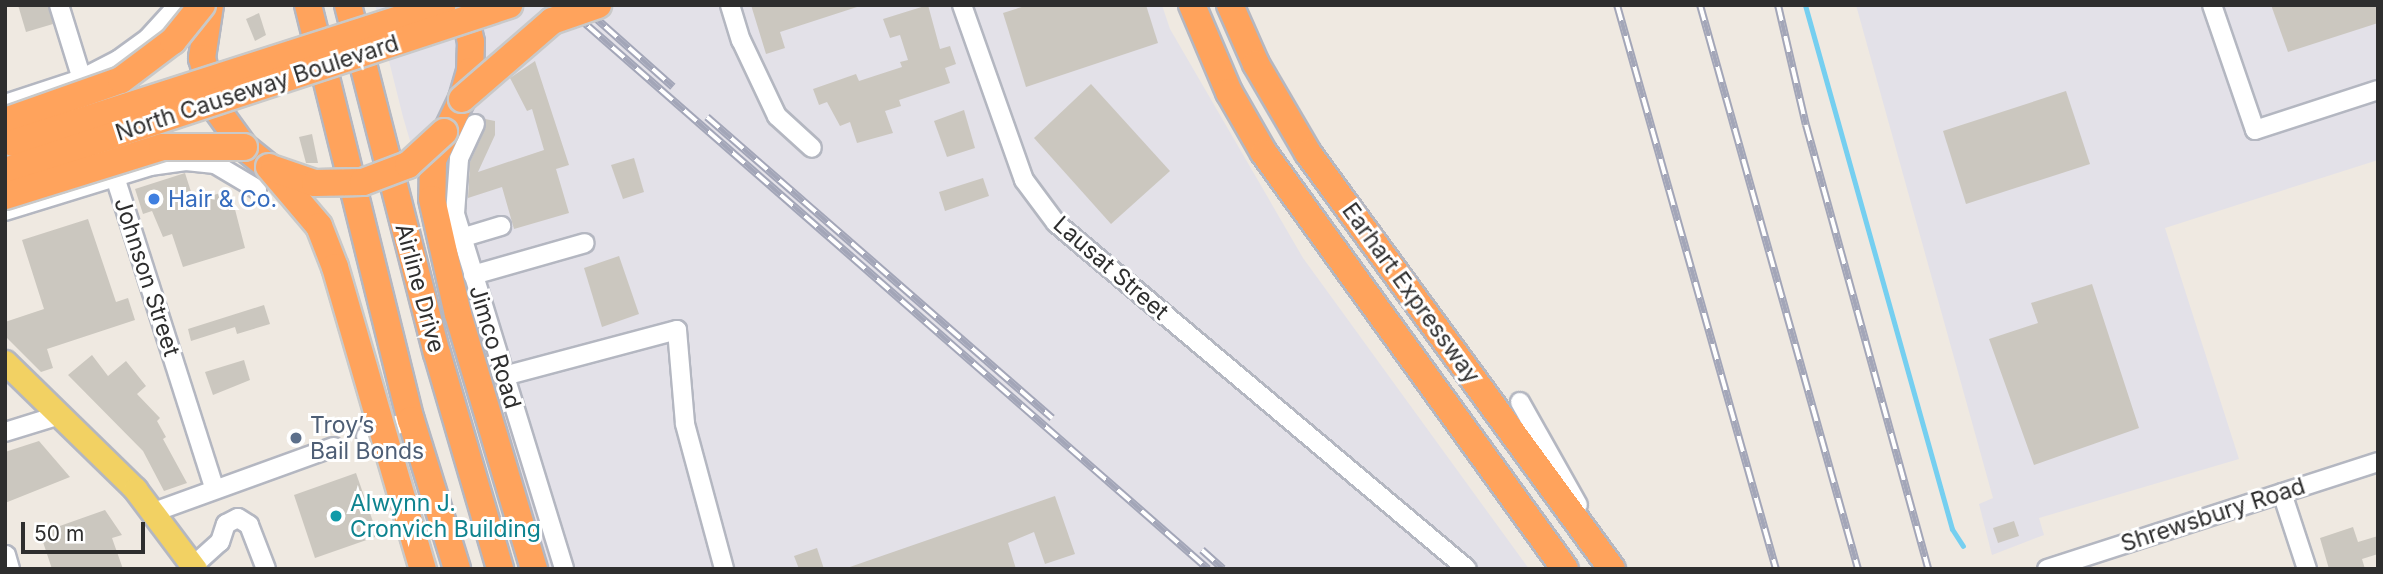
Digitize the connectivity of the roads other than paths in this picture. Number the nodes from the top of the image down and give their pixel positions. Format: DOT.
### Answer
graph roads {
  1 [pos="59,5"];
  2 [pos="178,5"];
  3 [pos="202,5"];
  4 [pos="210,5"];
  5 [pos="308,5"];
  6 [pos="348,5"];
  7 [pos="442,5"];
  8 [pos="463,5"];
  9 [pos="509,5"];
  10 [pos="598,5"];
  11 [pos="730,5"];
  12 [pos="962,5"];
  13 [pos="1192,5"];
  14 [pos="1230,5"];
  15 [pos="2212,5"];
  16 [pos="81,79"];
  17 [pos="2378,90"];
  18 [pos="462,99"];
  19 [pos="5,104"];
  20 [pos="5,121"];
  21 [pos="475,124"];
  22 [pos="444,132"];
  23 [pos="5,146"];
  24 [pos="244,147"];
  25 [pos="811,148"];
  26 [pos="5,171"];
  27 [pos="115,176"];
  28 [pos="263,178"];
  29 [pos="5,196"];
  30 [pos="5,211"];
  31 [pos="501,226"];
  32 [pos="461,238"];
  33 [pos="585,243"];
  34 [pos="473,275"];
  35 [pos="5,362"];
  36 [pos="504,376"];
  37 [pos="1520,402"];
  38 [pos="60,415"];
  39 [pos="411,420"];
  40 [pos="5,432"];
  41 [pos="366,436"];
  42 [pos="334,447"];
  43 [pos="2378,462"];
  44 [pos="214,487"];
  45 [pos="2282,492"];
  46 [pos="154,512"];
  47 [pos="6,555"];
  48 [pos="2069,566"];
  49 [pos="194,567"];
  50 [pos="10,569"];
  51 [pos="266,569"];
  52 [pos="423,569"];
  53 [pos="457,569"];
  54 [pos="500,569"];
  55 [pos="534,569"];
  56 [pos="564,569"];
  57 [pos="724,569"];
  58 [pos="1468,569"];
  59 [pos="1565,569"];
  60 [pos="1613,569"];
  61 [pos="2047,569"];
  62 [pos="2307,569"];
  1 -- 16 [label="street, Johnson Street"];
  2 -- 16 [label="street"];
  3 -- 20 [label="highway, bridge"];
  4 -- 24 [label="highway, bridge"];
  5 -- 39 [label="highway, Airline Drive"];
  6 -- 54 [label="highway, Airline Drive"];
  7 -- 23 [label="highway, North Causeway Boulevard, bridge"];
  8 -- 18 [label="highway, bridge"];
  9 -- 26 [label="highway, North Causeway Boulevard, bridge"];
  10 -- 18 [label="highway, bridge"];
  11 -- 25 [label="street"];
  12 -- 58 [label="street, Lausat Street"];
  13 -- 59 [label="highway, Earhart Expressway"];
  14 -- 60 [label="highway, Earhart Expressway"];
  15 -- 17 [label="street"];
  16 -- 19 [label="street"];
  16 -- 27 [label="street, Johnson Street"];
  18 -- 22 [label="highway"];
  21 -- 32 [label="street, Jimco Road"];
  22 -- 28 [label="highway, bridge"];
  22 -- 55 [label="highway"];
  24 -- 28 [label="highway"];
  24 -- 29 [label="highway, bridge"];
  27 -- 28 [label="street, North Causeway Boulevard"];
  27 -- 30 [label="street, North Causeway Boulevard"];
  27 -- 44 [label="street, Johnson Street"];
  28 -- 52 [label="highway, bridge"];
  31 -- 32 [label="street"];
  32 -- 34 [label="street, Jimco Road"];
  33 -- 34 [label="street"];
  34 -- 36 [label="street, Jimco Road"];
  35 -- 38 [label="main road"];
  36 -- 56 [label="street, Jimco Road"];
  36 -- 57 [label="street"];
  37 -- 60 [label="street"];
  38 -- 40 [label="street"];
  38 -- 46 [label="main road"];
  39 -- 41 [label="street"];
  39 -- 53 [label="highway, Airline Drive"];
  42 -- 44 [label="street"];
  43 -- 45 [label="street, Shrewsbury Road"];
  44 -- 46 [label="street"];
  45 -- 48 [label="street, Shrewsbury Road"];
  45 -- 62 [label="street"];
  46 -- 49 [label="main road"];
  47 -- 50 [label="street"];
  48 -- 61 [label="street, Shrewsbury Road"];
  49 -- 51 [label="street"];
}
